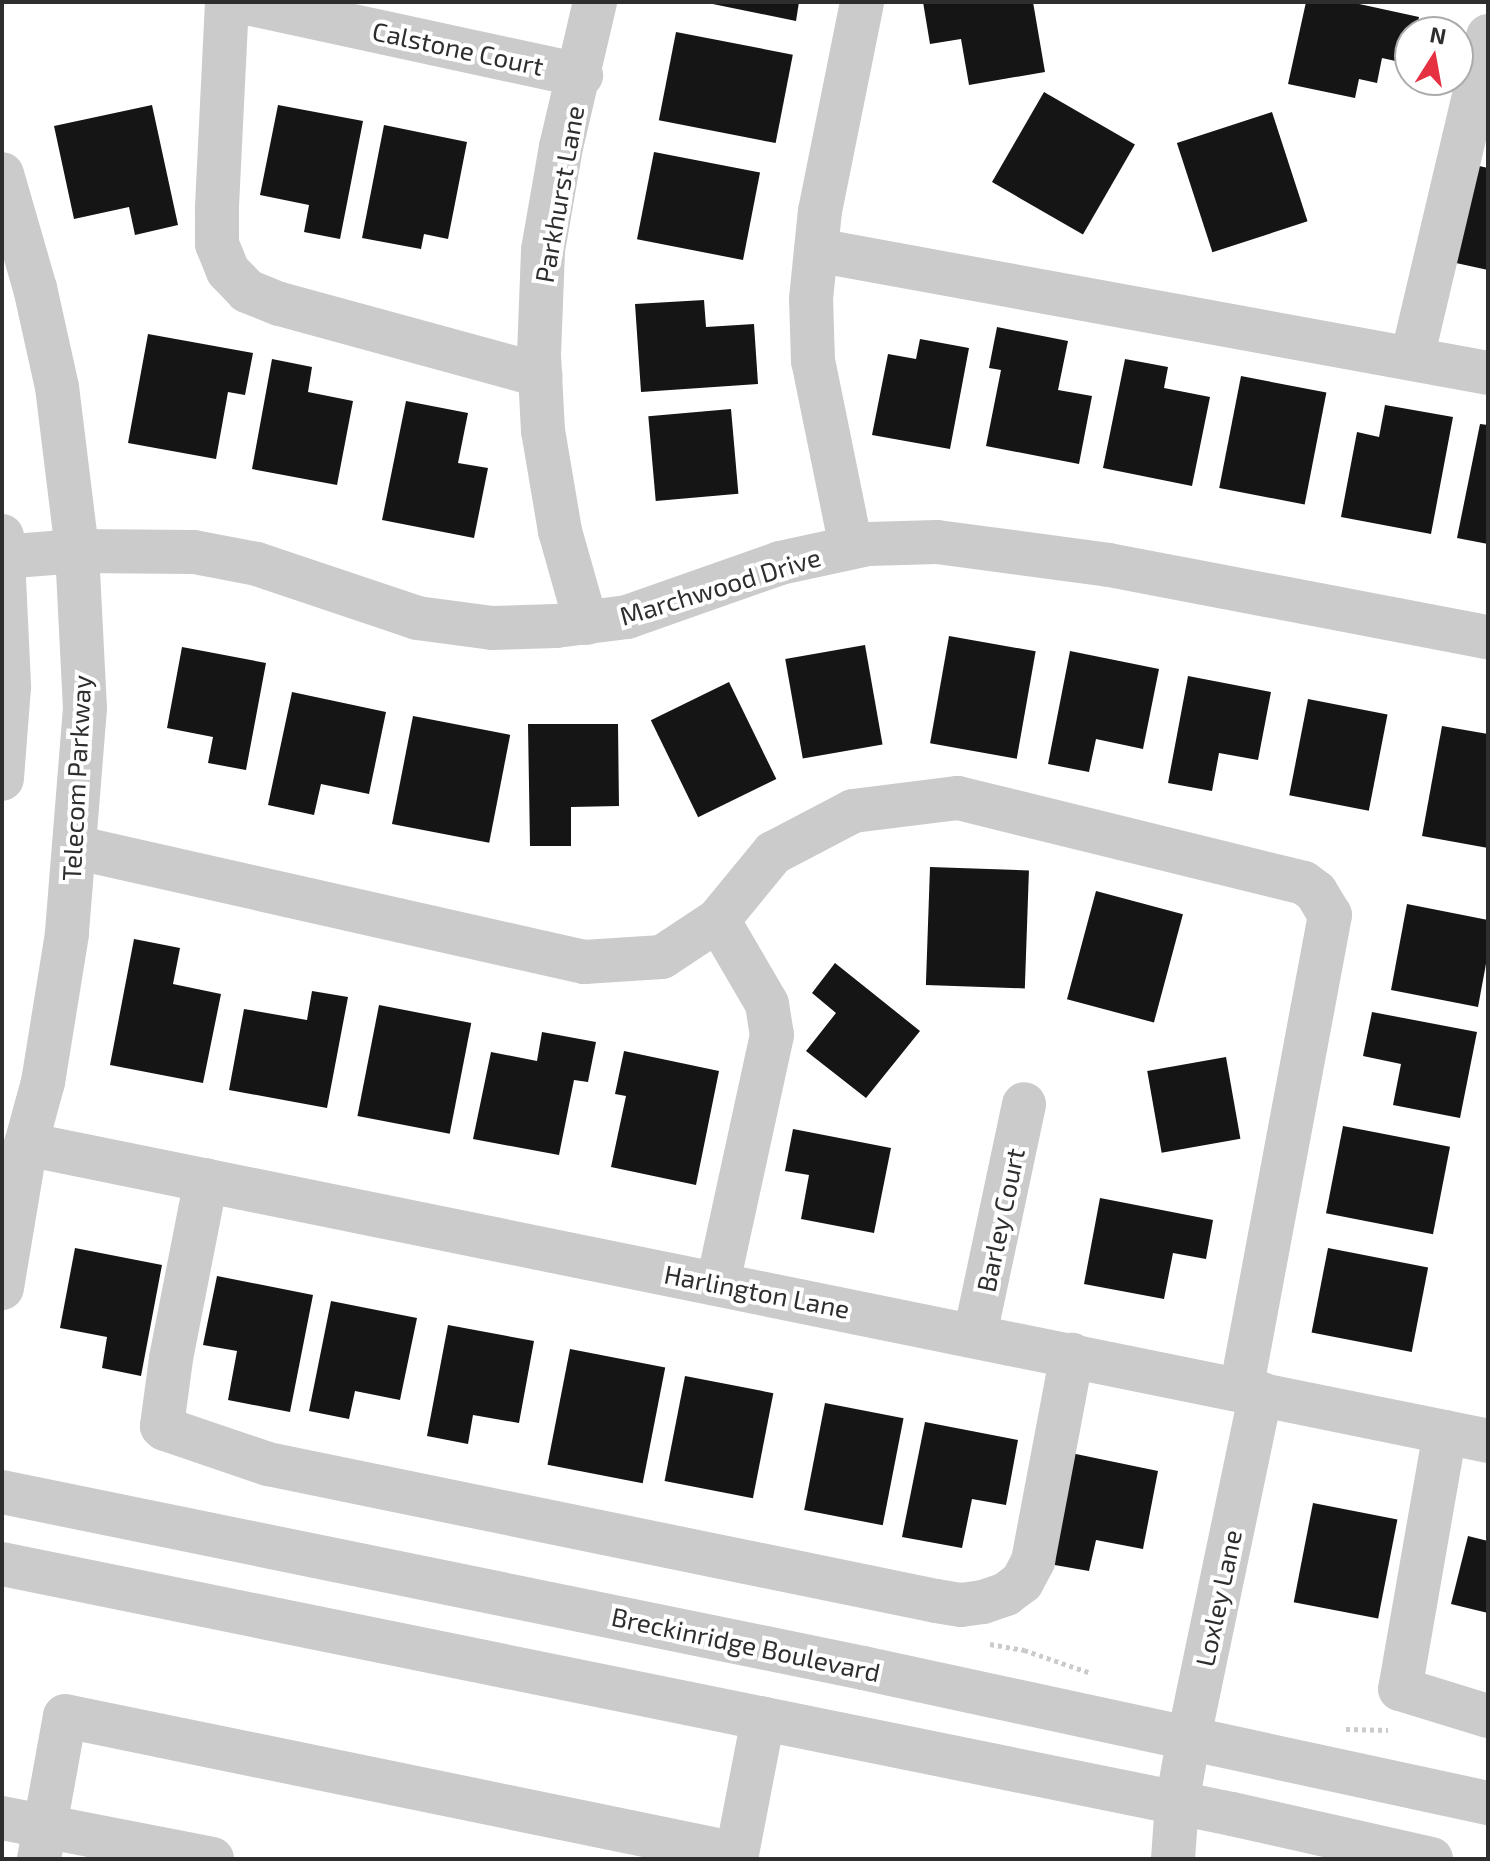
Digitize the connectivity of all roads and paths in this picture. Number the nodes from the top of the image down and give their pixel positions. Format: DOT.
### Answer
graph roads {
  1 [pos="227,2"];
  2 [pos="242,2"];
  3 [pos="595,2"];
  4 [pos="862,2"];
  5 [pos="319,10"];
  6 [pos="1488,36"];
  7 [pos="581,75"];
  8 [pos="2,174"];
  9 [pos="816,250"];
  10 [pos="1412,358"];
  11 [pos="1488,373"];
  12 [pos="540,375"];
  13 [pos="851,547"];
  14 [pos="3,550"];
  15 [pos="77,551"];
  16 [pos="586,623"];
  17 [pos="1488,637"];
  18 [pos="2,779"];
  19 [pos="74,847"];
  20 [pos="718,920"];
  21 [pos="1024,1104"];
  22 [pos="26,1144"];
  23 [pos="206,1180"];
  24 [pos="718,1283"];
  25 [pos="2,1288"];
  26 [pos="975,1335"];
  27 [pos="1072,1355"];
  28 [pos="1251,1391"];
  29 [pos="1445,1432"];
  30 [pos="1488,1441"];
  31 [pos="2,1492"];
  32 [pos="2,1564"];
  33 [pos="1488,1716"];
  34 [pos="763,1719"];
  35 [pos="1189,1737"];
  36 [pos="1177,1803"];
  37 [pos="1488,1803"];
  38 [pos="2,1818"];
  39 [pos="42,1843"];
  40 [pos="139,1852"];
  41 [pos="736,1857"];
  42 [pos="212,1859"];
  43 [pos="1173,1859"];
  44 [pos="1431,1859"];
  1 -- 12 [label="street"];
  2 -- 5 [label="street, Calstone Court"];
  3 -- 7 [label="street, Parkhurst Lane"];
  4 -- 9 [label="street"];
  5 -- 7 [label="street, Calstone Court"];
  6 -- 10 [label="street"];
  7 -- 12 [label="street, Parkhurst Lane"];
  8 -- 15 [label="street, Telecom Parkway"];
  9 -- 10 [label="street"];
  9 -- 13 [label="street"];
  10 -- 11 [label="street"];
  12 -- 16 [label="street, Parkhurst Lane"];
  13 -- 16 [label="street, Marchwood Drive"];
  13 -- 17 [label="street, Marchwood Drive"];
  14 -- 15 [label="street, Marchwood Drive"];
  14 -- 18 [label="street"];
  15 -- 16 [label="street, Marchwood Drive"];
  15 -- 19 [label="street, Telecom Parkway"];
  19 -- 20 [label="street, Loxley Lane"];
  19 -- 22 [label="street, Telecom Parkway"];
  20 -- 24 [label="street"];
  20 -- 28 [label="street, Loxley Lane"];
  21 -- 26 [label="street, Barley Court"];
  22 -- 23 [label="street, Harlington Lane"];
  22 -- 25 [label="street, Telecom Parkway"];
  23 -- 24 [label="street, Harlington Lane"];
  23 -- 27 [label="street"];
  24 -- 26 [label="street, Harlington Lane"];
  26 -- 27 [label="street, Harlington Lane"];
  27 -- 28 [label="street, Harlington Lane"];
  28 -- 29 [label="street, Harlington Lane"];
  28 -- 35 [label="street, Loxley Lane"];
  29 -- 30 [label="street, Harlington Lane"];
  29 -- 33 [label="street"];
  31 -- 35 [label="street, Breckinridge Boulevard"];
  32 -- 34 [label="street"];
  34 -- 36 [label="street"];
  34 -- 41 [label="street"];
  35 -- 36 [label="street, Loxley Lane"];
  35 -- 37 [label="street, Breckinridge Boulevard"];
  36 -- 43 [label="street, Loxley Lane"];
  36 -- 44 [label="street"];
  38 -- 39 [label="street"];
  39 -- 40 [label="street"];
  39 -- 41 [label="street"];
  40 -- 42 [label="street"];
}
